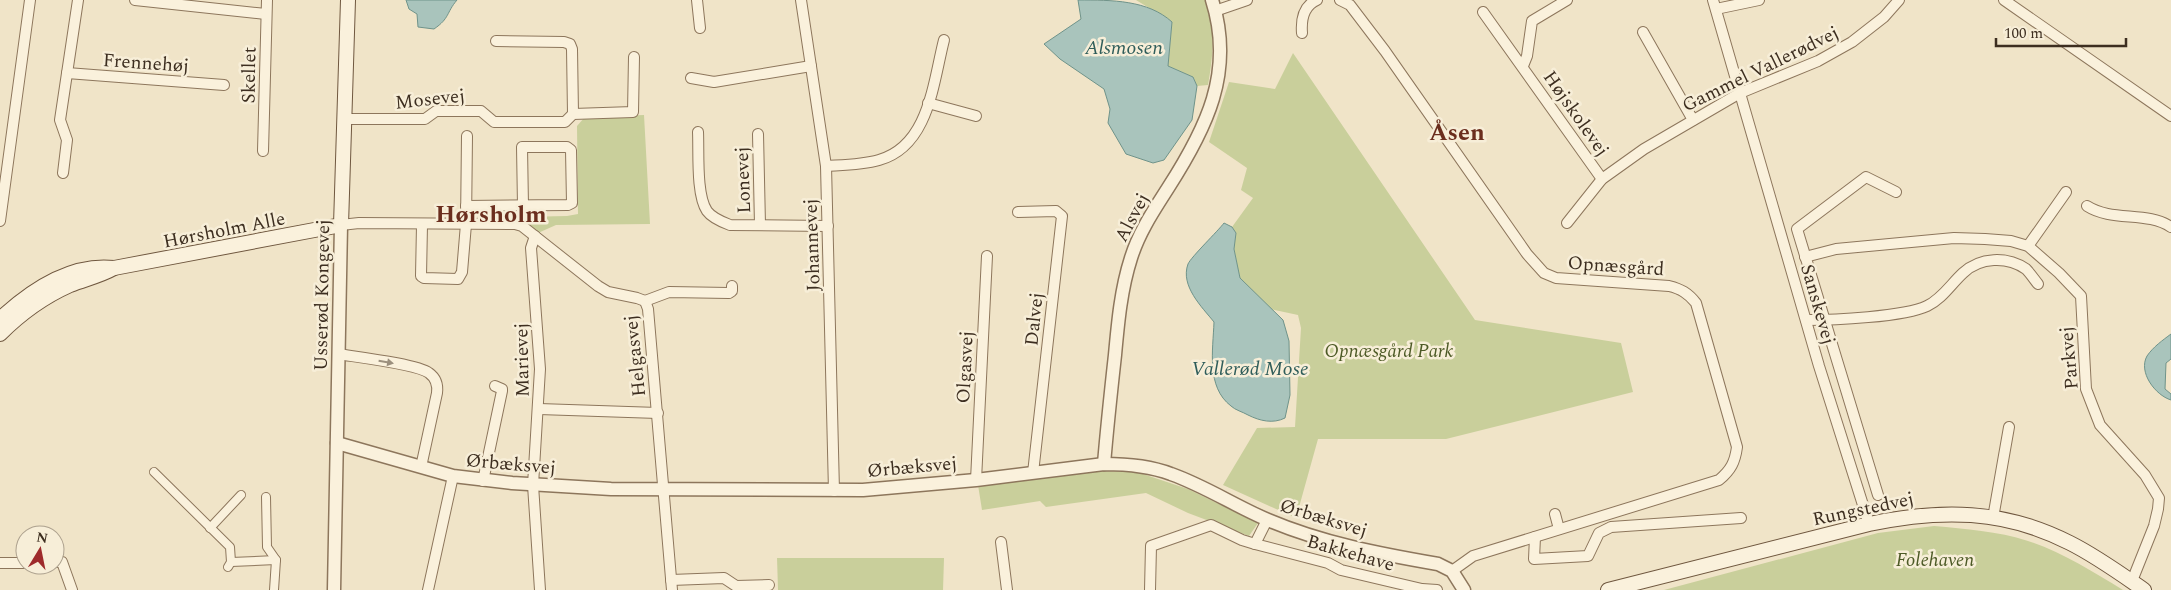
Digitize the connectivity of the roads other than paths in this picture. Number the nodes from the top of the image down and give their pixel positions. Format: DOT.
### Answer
graph roads {
  1 [pos="30,0"];
  2 [pos="78,0"];
  3 [pos="135,0"];
  4 [pos="267,0"];
  5 [pos="348,0"];
  6 [pos="697,0"];
  7 [pos="801,0"];
  8 [pos="1247,0"];
  9 [pos="1317,0"];
  10 [pos="1340,0"];
  11 [pos="1567,0"];
  12 [pos="1759,0"];
  13 [pos="1899,0"];
  14 [pos="2004,0"];
  15 [pos="1715,4"];
  16 [pos="1214,6"];
  17 [pos="1483,12"];
  18 [pos="266,14"];
  19 [pos="700,28"];
  20 [pos="1644,32"];
  21 [pos="1302,33"];
  22 [pos="944,40"];
  23 [pos="496,41"];
  24 [pos="634,57"];
  25 [pos="811,66"];
  26 [pos="1523,66"];
  27 [pos="67,73"];
  28 [pos="691,78"];
  29 [pos="224,85"];
  30 [pos="1740,93"];
  31 [pos="928,103"];
  32 [pos="573,114"];
  33 [pos="976,116"];
  34 [pos="2171,116"];
  35 [pos="344,119"];
  36 [pos="1693,120"];
  37 [pos="698,132"];
  38 [pos="758,134"];
  39 [pos="467,136"];
  40 [pos="263,150"];
  41 [pos="826,166"];
  42 [pos="63,173"];
  43 [pos="1602,179"];
  44 [pos="1896,192"];
  45 [pos="2066,192"];
  46 [pos="466,206"];
  47 [pos="523,206"];
  48 [pos="2087,206"];
  49 [pos="1018,212"];
  50 [pos="0,221"];
  51 [pos="1567,223"];
  52 [pos="466,224"];
  53 [pos="341,225"];
  54 [pos="422,225"];
  55 [pos="760,225"];
  56 [pos="828,226"];
  57 [pos="2171,227"];
  58 [pos="535,236"];
  59 [pos="2028,246"];
  60 [pos="987,256"];
  61 [pos="1805,256"];
  62 [pos="114,268"];
  63 [pos="2038,284"];
  64 [pos="732,286"];
  65 [pos="645,301"];
  66 [pos="0,320"];
  67 [pos="1806,320"];
  68 [pos="1823,320"];
  69 [pos="0,334"];
  70 [pos="338,354"];
  71 [pos="495,386"];
  72 [pos="539,409"];
  73 [pos="658,413"];
  74 [pos="2009,427"];
  75 [pos="337,443"];
  76 [pos="1104,464"];
  77 [pos="421,467"];
  78 [pos="154,472"];
  79 [pos="1034,473"];
  80 [pos="453,476"];
  81 [pos="976,480"];
  82 [pos="483,481"];
  83 [pos="534,485"];
  84 [pos="662,490"];
  85 [pos="834,490"];
  86 [pos="241,495"];
  87 [pos="1878,495"];
  88 [pos="266,497"];
  89 [pos="1555,514"];
  90 [pos="1741,518"];
  91 [pos="1994,518"];
  92 [pos="1268,520"];
  93 [pos="1869,524"];
  94 [pos="210,528"];
  95 [pos="1559,529"];
  96 [pos="1535,536"];
  97 [pos="1001,542"];
  98 [pos="1256,544"];
  99 [pos="276,560"];
  100 [pos="0,563"];
  101 [pos="15,563"];
  102 [pos="1452,571"];
  103 [pos="64,575"];
  104 [pos="2132,581"];
  105 [pos="672,585"];
  106 [pos="769,585"];
  107 [pos="72,590"];
  108 [pos="274,590"];
  109 [pos="334,590"];
  110 [pos="428,590"];
  111 [pos="540,590"];
  112 [pos="1007,590"];
  113 [pos="1150,590"];
  114 [pos="1437,590"];
  115 [pos="1464,590"];
  116 [pos="1608,590"];
  117 [pos="2144,590"];
  1 -- 50 [label="street"];
  2 -- 27 [label="street"];
  3 -- 18 [label="street"];
  4 -- 18 [label="street, Skellet"];
  5 -- 35 [label="main road, Usserød Kongevej"];
  6 -- 19 [label="street"];
  7 -- 25 [label="street, Johannevej"];
  8 -- 16 [label="street"];
  9 -- 21 [label="street"];
  10 -- 95 [label="street, Opnæsgård"];
  11 -- 26 [label="street, Højskolevej"];
  12 -- 15 [label="street"];
  13 -- 30 [label="street, Gammel Vallerødvej"];
  14 -- 34 [label="street"];
  15 -- 30 [label="street, Sanskevej"];
  16 -- 76 [label="street, Alsvej"];
  17 -- 26 [label="street, Højskolevej"];
  18 -- 40 [label="street, Skellet"];
  20 -- 36 [label="street"];
  22 -- 31 [label="street"];
  23 -- 32 [label="street"];
  24 -- 32 [label="street, Mosevej"];
  25 -- 28 [label="street"];
  25 -- 41 [label="street, Johannevej"];
  26 -- 43 [label="street, Højskolevej"];
  27 -- 29 [label="street, Frennehøj"];
  27 -- 42 [label="street"];
  30 -- 36 [label="street, Gammel Vallerødvej"];
  30 -- 67 [label="street, Sanskevej"];
  31 -- 33 [label="street"];
  31 -- 41 [label="street"];
  32 -- 35 [label="street, Mosevej"];
  35 -- 53 [label="main road, Usserød Kongevej"];
  36 -- 43 [label="street, Gammel Vallerødvej"];
  37 -- 55 [label="street"];
  38 -- 55 [label="street, Lonevej"];
  39 -- 46 [label="street"];
  41 -- 56 [label="street, Johannevej"];
  43 -- 51 [label="street, Gammel Vallerødvej"];
  44 -- 61 [label="street"];
  45 -- 59 [label="street"];
  46 -- 47 [label="street"];
  46 -- 52 [label="street"];
  47 -- 47 [label="street"];
  48 -- 57 [label="street"];
  49 -- 79 [label="street, Dalvej"];
  52 -- 54 [label="street"];
  52 -- 54 [label="street"];
  52 -- 58 [label="street"];
  53 -- 54 [label="street"];
  53 -- 62 [label="main road, Hørsholm Alle"];
  53 -- 70 [label="street, Usserød Kongevej"];
  55 -- 56 [label="street"];
  56 -- 85 [label="street, Johannevej"];
  58 -- 65 [label="street"];
  58 -- 72 [label="street, Marievej"];
  59 -- 61 [label="street, Parkvej"];
  59 -- 104 [label="street, Parkvej"];
  60 -- 81 [label="street, Olgasvej"];
  61 -- 68 [label="street"];
  62 -- 66 [label="main road, Hørsholm Alle"];
  62 -- 69 [label="main road, Hørsholm Alle"];
  63 -- 68 [label="street"];
  64 -- 65 [label="street, Helgasvej"];
  65 -- 73 [label="street, Helgasvej"];
  67 -- 68 [label="street"];
  67 -- 93 [label="street, Sanskevej"];
  68 -- 87 [label="street"];
  70 -- 75 [label="street, Usserød Kongevej"];
  70 -- 77 [label="street, one-way"];
  71 -- 82 [label="street"];
  72 -- 73 [label="street, Helgasvej"];
  72 -- 83 [label="street, Marievej"];
  73 -- 84 [label="street, Helgasvej"];
  74 -- 91 [label="street"];
  75 -- 77 [label="street, Ørbæksvej"];
  75 -- 109 [label="street, Usserød Kongevej"];
  76 -- 79 [label="street, Ørbæksvej"];
  76 -- 92 [label="street, Ørbæksvej"];
  77 -- 80 [label="street, Ørbæksvej"];
  78 -- 94 [label="street"];
  79 -- 81 [label="street, Ørbæksvej"];
  80 -- 82 [label="street, Ørbæksvej"];
  80 -- 110 [label="street"];
  81 -- 85 [label="street, Ørbæksvej"];
  82 -- 83 [label="street, Ørbæksvej"];
  83 -- 84 [label="street, Ørbæksvej"];
  83 -- 111 [label="street, Marievej"];
  84 -- 85 [label="street, Ørbæksvej"];
  84 -- 105 [label="street, Helgasvej"];
  86 -- 94 [label="street"];
  88 -- 99 [label="street"];
  89 -- 95 [label="street"];
  90 -- 96 [label="street"];
  91 -- 93 [label="main road, Rungstedvej"];
  91 -- 104 [label="main road, Rungstedvej"];
  92 -- 98 [label="street"];
  92 -- 102 [label="street, Ørbæksvej"];
  93 -- 116 [label="main road, Rungstedvej"];
  94 -- 99 [label="street"];
  95 -- 96 [label="street, Opnæsgård"];
  96 -- 102 [label="street, Opnæsgård"];
  97 -- 112 [label="street"];
  98 -- 113 [label="street, Bakkehave"];
  98 -- 114 [label="street, Bakkehave"];
  99 -- 108 [label="street"];
  100 -- 101 [label="street"];
  102 -- 115 [label="street"];
  103 -- 107 [label="street"];
  104 -- 117 [label="main road, Rungstedvej"];
  105 -- 106 [label="street"];
}
